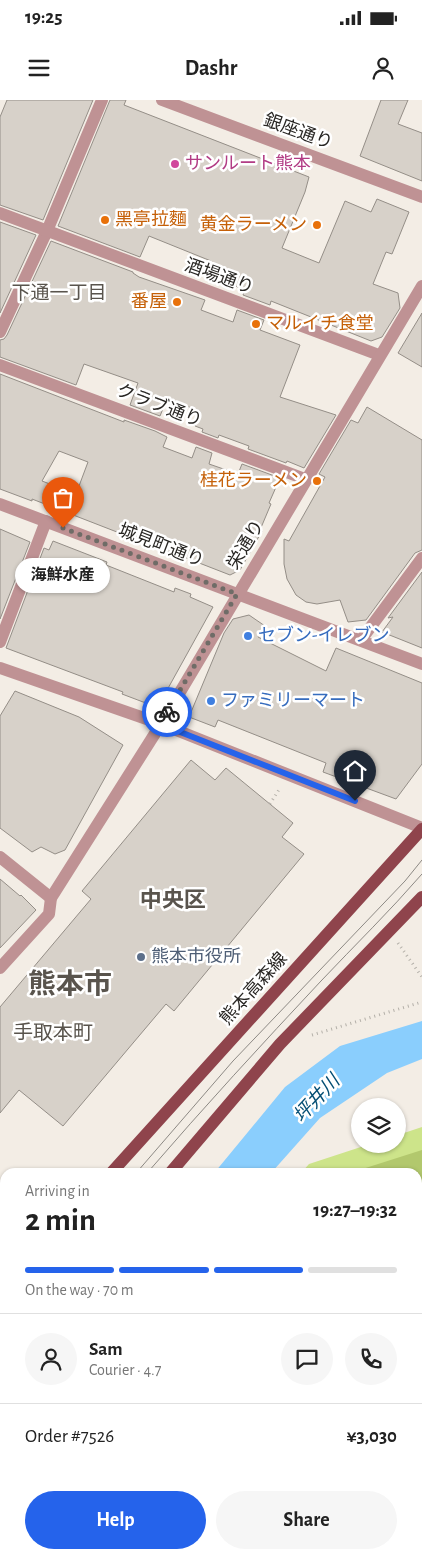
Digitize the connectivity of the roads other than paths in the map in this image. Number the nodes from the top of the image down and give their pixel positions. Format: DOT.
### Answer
graph roads {
  1 [pos="102,100"];
  2 [pos="162,100"];
  3 [pos="422,197"];
  4 [pos="0,213"];
  5 [pos="47,231"];
  6 [pos="422,286"];
  7 [pos="0,332"];
  8 [pos="380,355"];
  9 [pos="0,365"];
  10 [pos="305,479"];
  11 [pos="0,504"];
  12 [pos="46,521"];
  13 [pos="422,558"];
  14 [pos="237,594"];
  15 [pos="360,640"];
  16 [pos="0,642"];
  17 [pos="422,664"];
  18 [pos="0,668"];
  19 [pos="160,724"];
  20 [pos="422,828"];
  21 [pos="0,857"];
  22 [pos="422,897"];
  23 [pos="51,898"];
  24 [pos="0,968"];
  25 [pos="116,1168"];
  26 [pos="174,1168"];
  1 -- 5 [label="street"];
  2 -- 3 [label="street, 銀座通り"];
  4 -- 5 [label="street, 酒場通り"];
  5 -- 7 [label="street"];
  5 -- 8 [label="street, 酒場通り"];
  6 -- 8 [label="street, 栄通り"];
  8 -- 10 [label="street, 栄通り"];
  9 -- 10 [label="street, クラブ通り"];
  10 -- 14 [label="street, 栄通り"];
  11 -- 12 [label="street, 城見町通り"];
  12 -- 14 [label="street, 城見町通り"];
  12 -- 16 [label="street"];
  13 -- 15 [label="street"];
  14 -- 15 [label="street, 城見町通り"];
  14 -- 19 [label="street, 栄通り"];
  15 -- 17 [label="street, 城見町通り"];
  18 -- 19 [label="street"];
  19 -- 20 [label="street"];
  19 -- 23 [label="street, 栄通り"];
  20 -- 25 [label="main road, 熊本高森線"];
  21 -- 23 [label="street"];
  22 -- 26 [label="main road"];
  23 -- 24 [label="street, 栄通り"];
}
